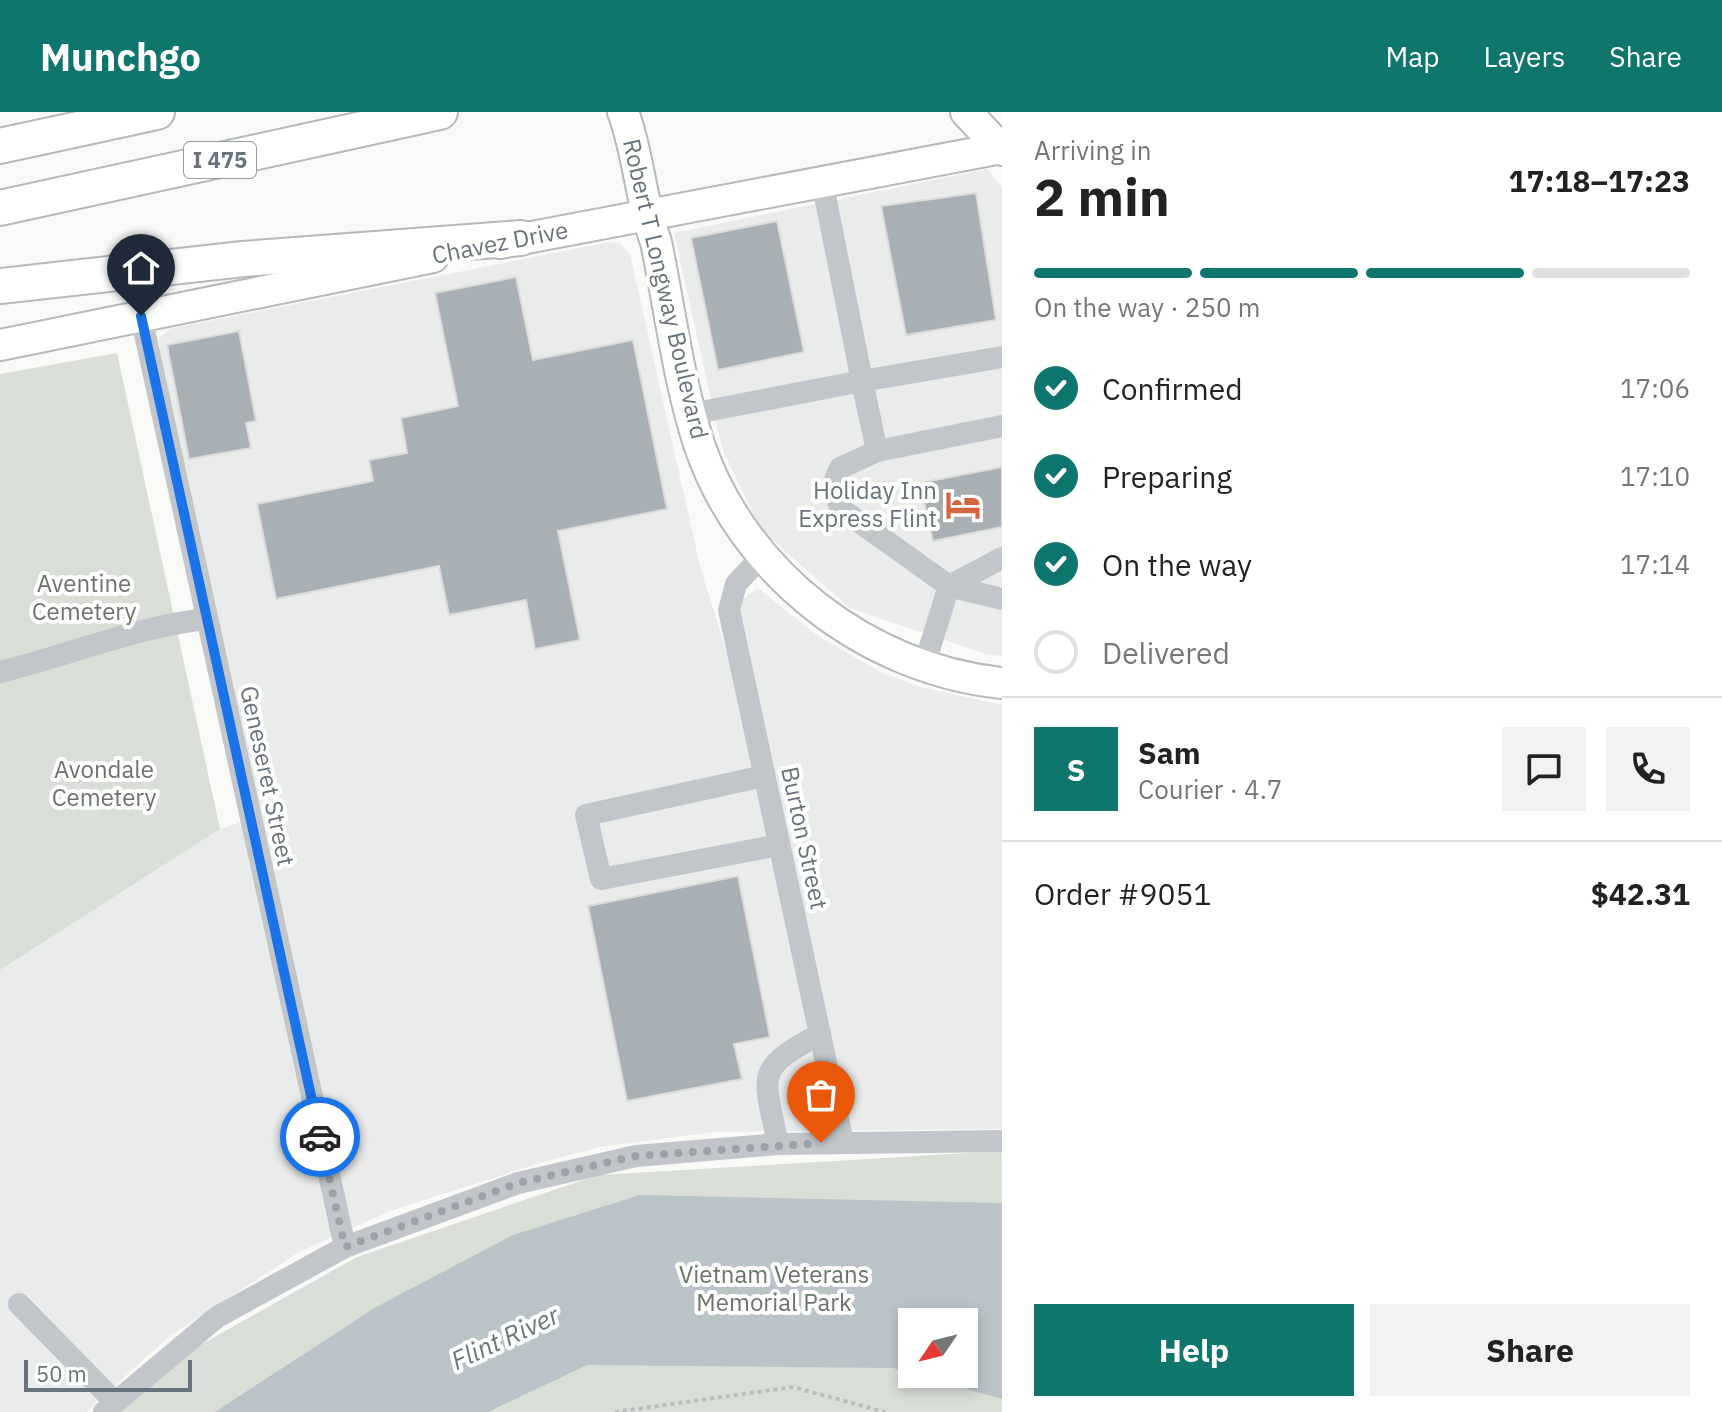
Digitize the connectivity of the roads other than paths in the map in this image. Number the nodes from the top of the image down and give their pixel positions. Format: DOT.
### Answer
graph roads {
  1 [pos="157,112"];
  2 [pos="440,112"];
  3 [pos="966,112"];
  4 [pos="626,121"];
  5 [pos="0,146"];
  6 [pos="1001,148"];
  7 [pos="822,181"];
  8 [pos="0,208"];
  9 [pos="646,215"];
  10 [pos="521,238"];
  11 [pos="0,286"];
  12 [pos="141,316"];
  13 [pos="0,345"];
  14 [pos="1002,357"];
  15 [pos="862,381"];
  16 [pos="691,414"];
  17 [pos="1002,426"];
  18 [pos="877,451"];
  19 [pos="763,555"];
  20 [pos="1002,558"];
  21 [pos="949,586"];
  22 [pos="1002,599"];
  23 [pos="206,619"];
  24 [pos="924,666"];
  25 [pos="0,672"];
  26 [pos="1002,683"];
  27 [pos="764,776"];
  28 [pos="779,845"];
  29 [pos="820,1034"];
  30 [pos="1002,1141"];
  31 [pos="843,1142"];
  32 [pos="778,1144"];
  33 [pos="345,1247"];
  34 [pos="19,1304"];
  35 [pos="109,1407"];
  1 -- 5 [label="highway"];
  2 -- 8 [label="highway, I 475"];
  3 -- 6 [label="main road"];
  4 -- 9 [label="main road, Robert T Longway Boulevard"];
  6 -- 7 [label="main road, Chavez Drive"];
  7 -- 9 [label="main road, Chavez Drive"];
  7 -- 15 [label="street"];
  9 -- 10 [label="main road, Chavez Drive"];
  9 -- 16 [label="main road, Robert T Longway Boulevard"];
  10 -- 11 [label="highway"];
  10 -- 12 [label="main road, Chavez Drive"];
  12 -- 13 [label="main road, Chavez Drive"];
  12 -- 23 [label="street, Geneseret Street"];
  14 -- 15 [label="street"];
  15 -- 16 [label="street"];
  15 -- 18 [label="street"];
  16 -- 19 [label="main road, Robert T Longway Boulevard"];
  17 -- 18 [label="street"];
  18 -- 21 [label="street"];
  19 -- 24 [label="main road, Robert T Longway Boulevard"];
  19 -- 27 [label="street, Burton Street"];
  20 -- 21 [label="street"];
  21 -- 22 [label="street"];
  21 -- 24 [label="street"];
  23 -- 25 [label="street"];
  23 -- 33 [label="street, Geneseret Street"];
  24 -- 26 [label="main road, Robert T Longway Boulevard"];
  27 -- 28 [label="street, Burton Street"];
  27 -- 28 [label="street"];
  28 -- 29 [label="street, Burton Street"];
  29 -- 31 [label="street, Burton Street"];
  29 -- 32 [label="street"];
  30 -- 31 [label="street"];
  31 -- 32 [label="street"];
  32 -- 33 [label="street"];
  33 -- 35 [label="street"];
  34 -- 35 [label="street"];
}
